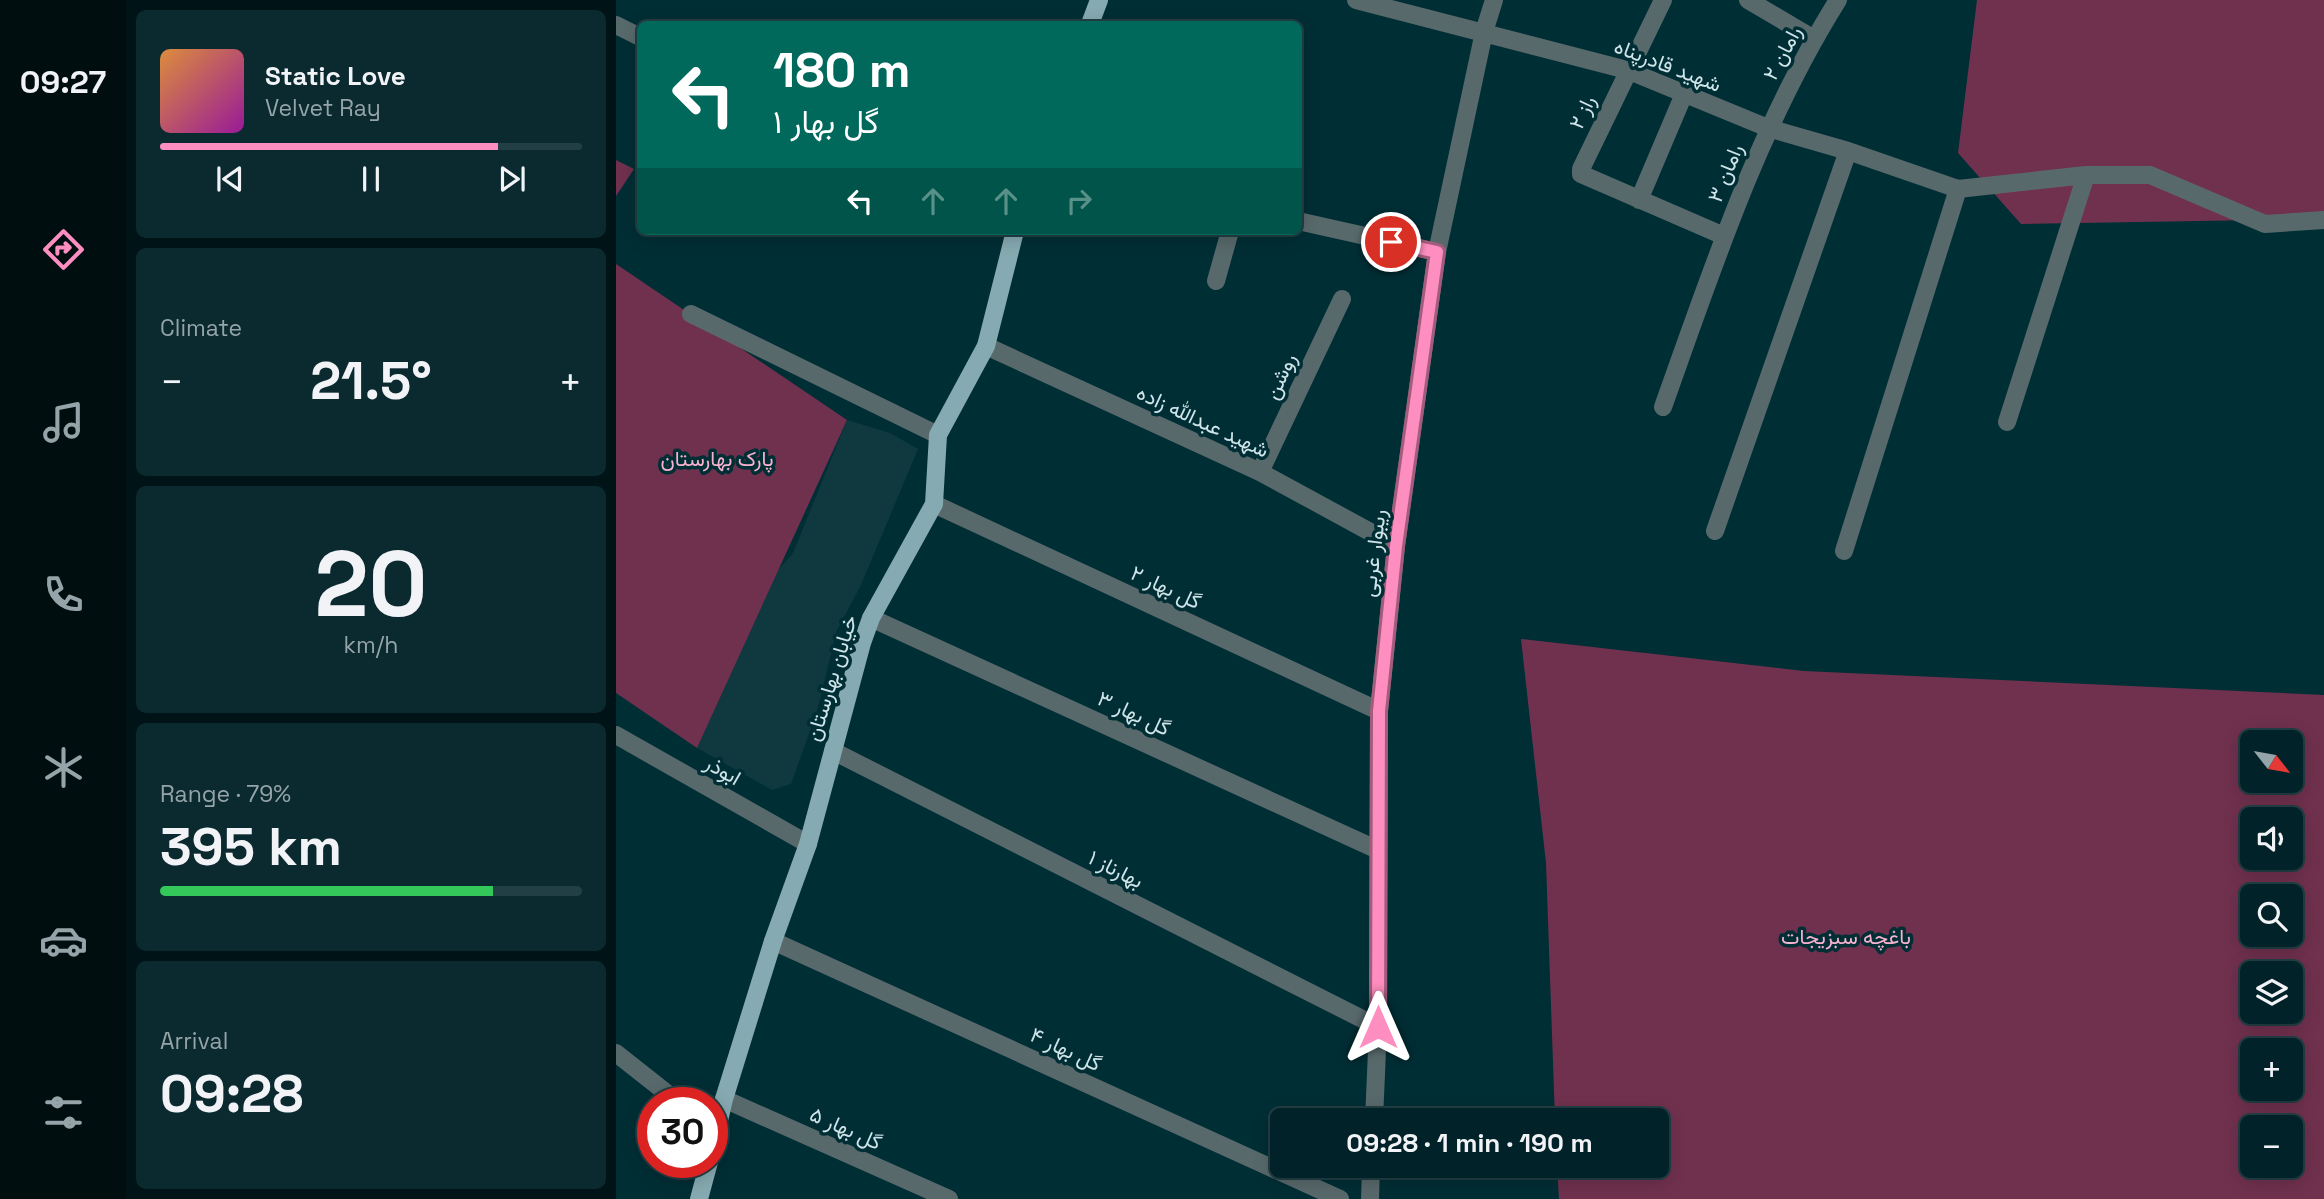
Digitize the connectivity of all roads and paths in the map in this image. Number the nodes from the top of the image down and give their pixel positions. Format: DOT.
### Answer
graph roads {
  1 [pos="1100,0"];
  2 [pos="1356,0"];
  3 [pos="1494,0"];
  4 [pos="1663,0"];
  5 [pos="1748,0"];
  6 [pos="1838,0"];
  7 [pos="1091,21"];
  8 [pos="616,25"];
  9 [pos="1483,32"];
  10 [pos="637,36"];
  11 [pos="1814,39"];
  12 [pos="1627,70"];
  13 [pos="1684,94"];
  14 [pos="1768,128"];
  15 [pos="1848,151"];
  16 [pos="2086,174"];
  17 [pos="1958,189"];
  18 [pos="1639,200"];
  19 [pos="2324,220"];
  20 [pos="1302,222"];
  21 [pos="1014,235"];
  22 [pos="1229,235"];
  23 [pos="1724,236"];
  24 [pos="1437,252"];
  25 [pos="1216,281"];
  26 [pos="1342,299"];
  27 [pos="691,314"];
  28 [pos="986,346"];
  29 [pos="1663,407"];
  30 [pos="2007,422"];
  31 [pos="939,435"];
  32 [pos="1260,472"];
  33 [pos="934,504"];
  34 [pos="1715,531"];
  35 [pos="1396,546"];
  36 [pos="1844,551"];
  37 [pos="871,618"];
  38 [pos="1379,711"];
  39 [pos="616,735"];
  40 [pos="833,751"];
  41 [pos="808,844"];
  42 [pos="1378,850"];
  43 [pos="774,941"];
  44 [pos="1378,1027"];
  45 [pos="616,1054"];
  46 [pos="659,1087"];
  47 [pos="728,1087"];
  48 [pos="728,1100"];
  49 [pos="1375,1108"];
  50 [pos="705,1178"];
  51 [pos="1371,1178"];
  52 [pos="939,1197"];
  53 [pos="699,1199"];
  54 [pos="1340,1199"];
  55 [pos="1370,1199"];
  1 -- 7 [label="main road"];
  2 -- 9 [label="street, شهید قادرپناه"];
  3 -- 9 [label="street, ریبوار غربی"];
  4 -- 12 [label="street, راز ۲"];
  5 -- 11 [label="street"];
  6 -- 11 [label="street, رامان ۲"];
  8 -- 10 [label="street"];
  9 -- 12 [label="street, شهید قادرپناه"];
  9 -- 24 [label="street, ریبوار غربی"];
  11 -- 14 [label="street, رامان ۲"];
  12 -- 13 [label="street, شهید قادرپناه"];
  12 -- 18 [label="street, راز ۲"];
  13 -- 14 [label="street, شهید قادرپناه"];
  13 -- 18 [label="street"];
  14 -- 15 [label="street, شهید قادرپناه"];
  14 -- 23 [label="street, رامان ۳"];
  15 -- 17 [label="street, شهید قادرپناه"];
  15 -- 34 [label="street"];
  16 -- 17 [label="street"];
  16 -- 19 [label="street"];
  16 -- 30 [label="street"];
  17 -- 36 [label="street"];
  18 -- 23 [label="street"];
  20 -- 24 [label="street"];
  21 -- 28 [label="main road, خیابان بهارستان"];
  22 -- 25 [label="street"];
  23 -- 29 [label="street, رامان ۳"];
  24 -- 35 [label="street, ریبوار غربی"];
  26 -- 32 [label="street, روشن"];
  27 -- 31 [label="street"];
  28 -- 31 [label="main road, خیابان بهارستان"];
  28 -- 32 [label="street, شهید عبدالله زاده"];
  31 -- 33 [label="main road, خیابان بهارستان"];
  32 -- 35 [label="street, شهید عبدالله زاده"];
  33 -- 37 [label="main road, خیابان بهارستان"];
  33 -- 38 [label="street, گل بهار ۲"];
  35 -- 38 [label="street, ریبوار غربی"];
  37 -- 40 [label="main road, خیابان بهارستان"];
  37 -- 42 [label="street, گل بهار ۳"];
  38 -- 42 [label="street, ریبوار غربی"];
  39 -- 41 [label="street, ابوذر"];
  40 -- 41 [label="main road, خیابان بهارستان"];
  40 -- 44 [label="street, بهارناز ۱"];
  41 -- 43 [label="main road, خیابان بهارستان"];
  42 -- 44 [label="street, ریبوار غربی"];
  43 -- 47 [label="main road, خیابان بهارستان"];
  43 -- 54 [label="street, گل بهار ۴"];
  44 -- 49 [label="street, ریبوار غربی"];
  45 -- 46 [label="street"];
  48 -- 52 [label="street, گل بهار ۵"];
  50 -- 53 [label="main road"];
  51 -- 55 [label="street"];
}
